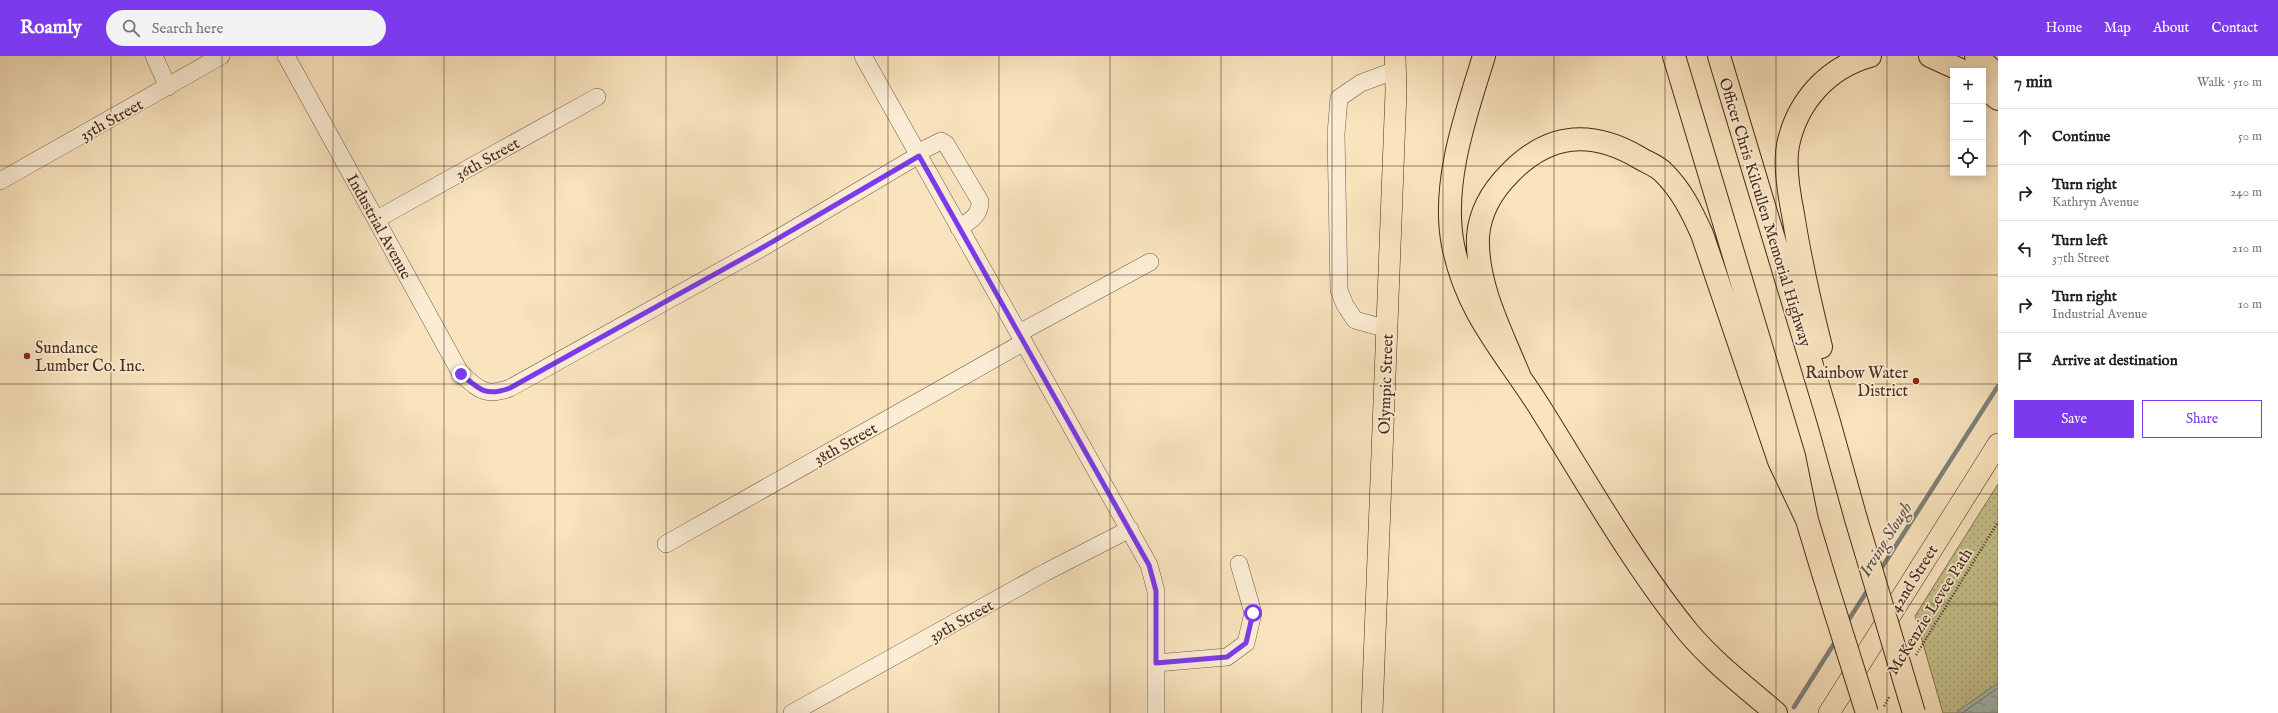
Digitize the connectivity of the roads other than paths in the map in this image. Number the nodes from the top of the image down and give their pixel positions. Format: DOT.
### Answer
graph roads {
  1 [pos="154,56"];
  2 [pos="221,56"];
  3 [pos="286,56"];
  4 [pos="863,56"];
  5 [pos="1484,56"];
  6 [pos="1674,56"];
  7 [pos="1719,56"];
  8 [pos="1870,56"];
  9 [pos="1930,56"];
  10 [pos="1976,56"];
  11 [pos="1395,63"];
  12 [pos="1956,68"];
  13 [pos="1998,75"];
  14 [pos="168,87"];
  15 [pos="1986,89"];
  16 [pos="597,97"];
  17 [pos="1998,99"];
  18 [pos="918,154"];
  19 [pos="0,181"];
  20 [pos="377,219"];
  21 [pos="959,228"];
  22 [pos="1150,262"];
  23 [pos="1387,329"];
  24 [pos="1021,338"];
  25 [pos="1519,375"];
  26 [pos="1829,422"];
  27 [pos="1998,444"];
  28 [pos="1807,520"];
  29 [pos="1130,529"];
  30 [pos="666,544"];
  31 [pos="1239,564"];
  32 [pos="1156,663"];
  33 [pos="1875,710"];
  34 [pos="792,713"];
  35 [pos="1156,713"];
  36 [pos="1372,713"];
  37 [pos="1776,713"];
  38 [pos="1829,713"];
  39 [pos="1914,713"];
  1 -- 14 [label="street"];
  2 -- 14 [label="street, 35th Street"];
  3 -- 20 [label="street, Industrial Avenue"];
  4 -- 18 [label="street"];
  5 -- 25 [label="highway"];
  6 -- 28 [label="highway"];
  7 -- 26 [label="highway, Officer Chris Kilcullen Memorial Highway"];
  8 -- 26 [label="highway"];
  9 -- 12 [label="highway"];
  10 -- 13 [label="highway"];
  11 -- 23 [label="main road, Olympic Street"];
  11 -- 23 [label="street"];
  14 -- 19 [label="street, 35th Street"];
  15 -- 17 [label="highway"];
  16 -- 20 [label="street, 36th Street"];
  18 -- 20 [label="street, Industrial Avenue"];
  18 -- 21 [label="street"];
  18 -- 21 [label="street"];
  21 -- 24 [label="street"];
  22 -- 24 [label="street, 38th Street"];
  23 -- 36 [label="main road, Olympic Street"];
  24 -- 29 [label="street"];
  24 -- 30 [label="street, 38th Street"];
  25 -- 28 [label="highway"];
  25 -- 37 [label="highway"];
  26 -- 39 [label="highway, Officer Chris Kilcullen Memorial Highway, bridge"];
  27 -- 38 [label="main road, 42nd Street"];
  28 -- 33 [label="highway, bridge"];
  29 -- 32 [label="street"];
  29 -- 34 [label="street, 39th Street"];
  31 -- 32 [label="street"];
  32 -- 35 [label="street"];
}
